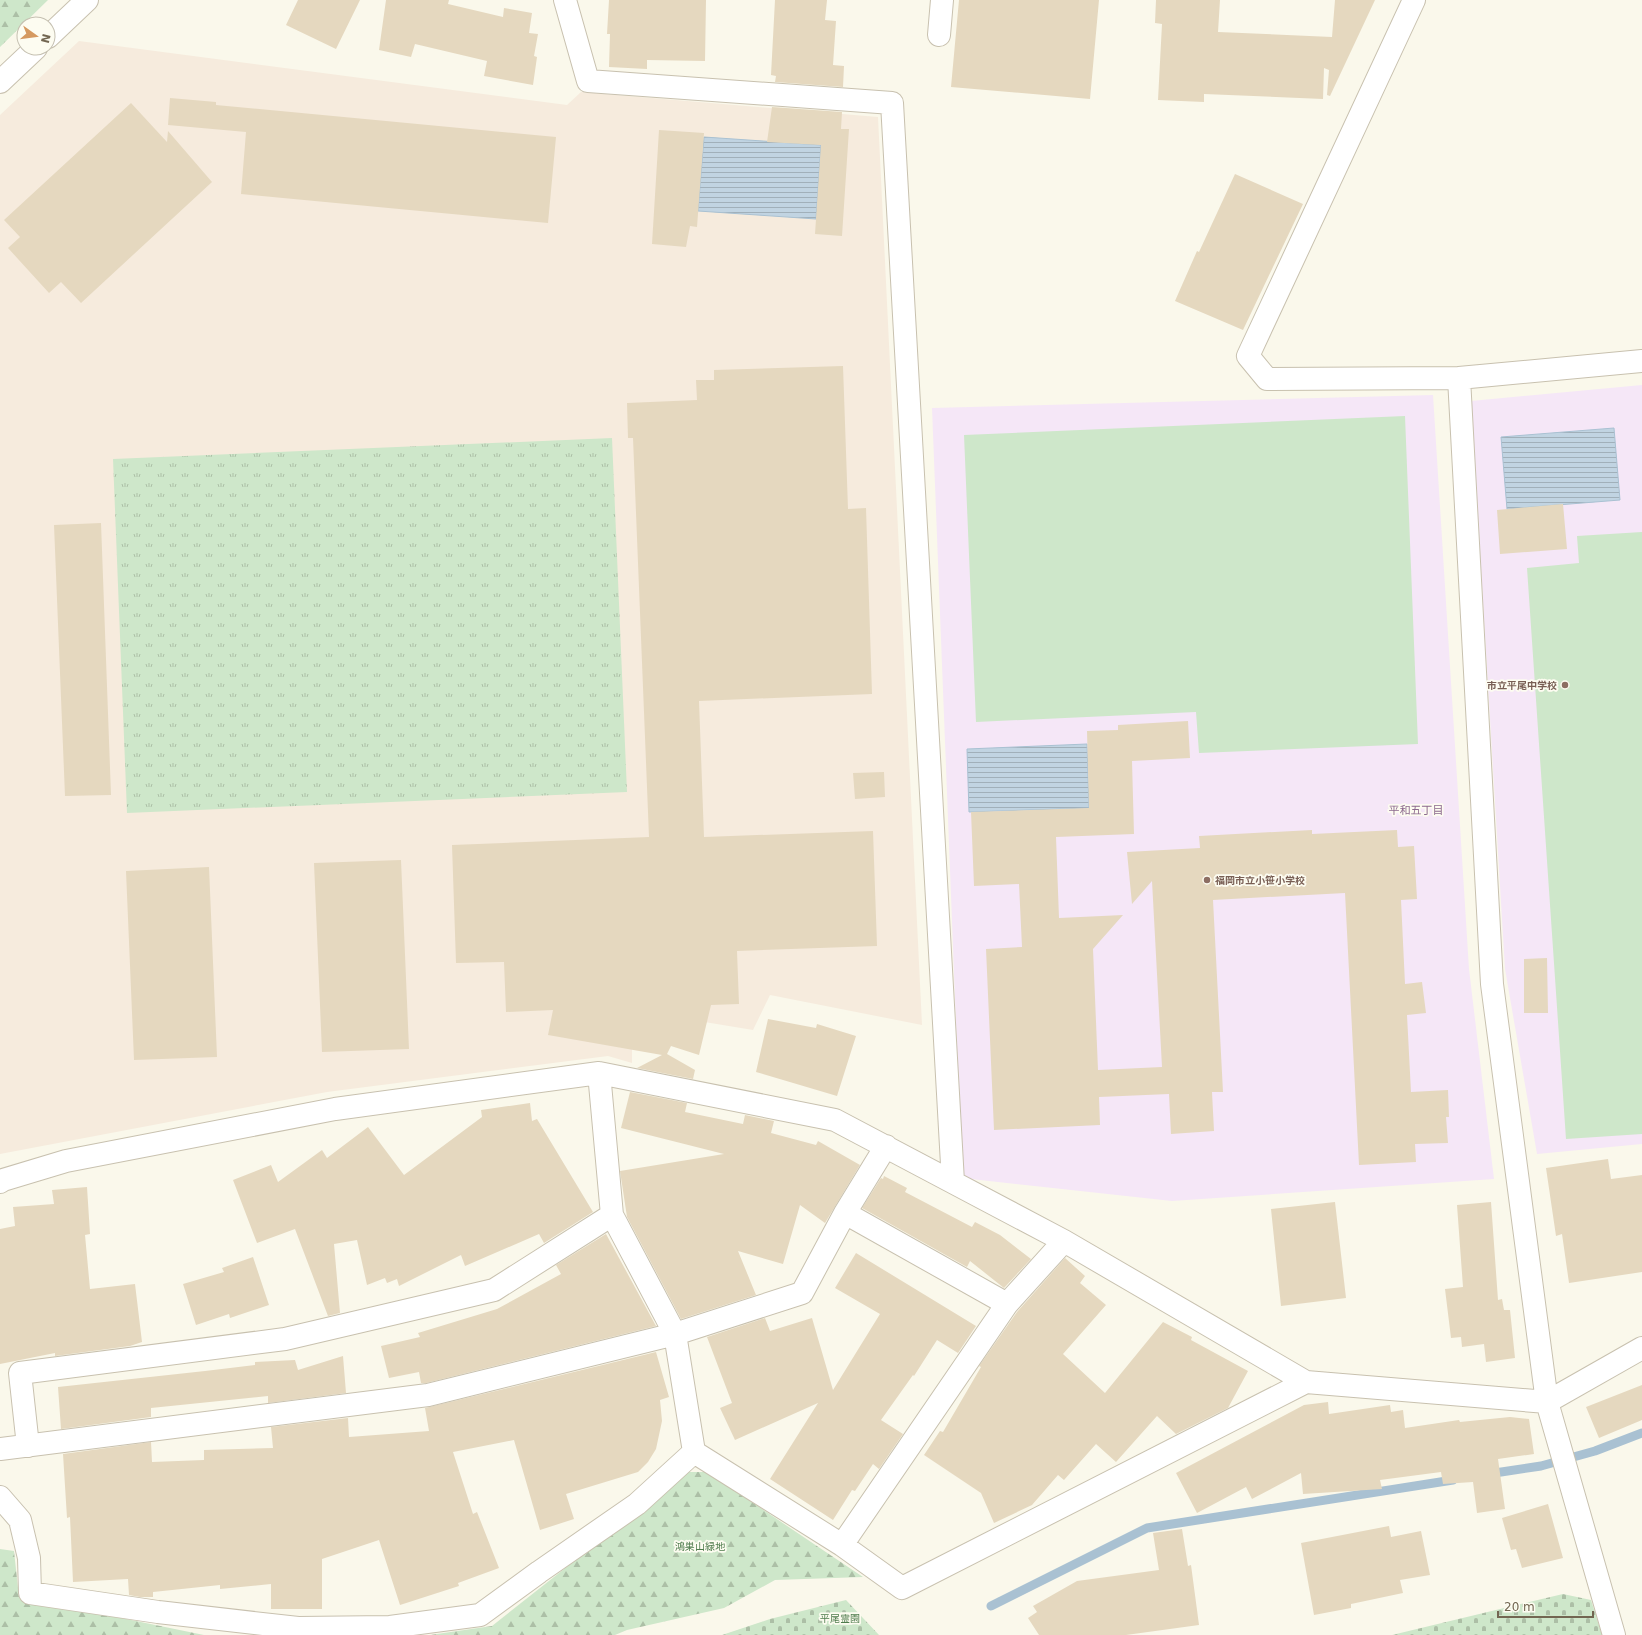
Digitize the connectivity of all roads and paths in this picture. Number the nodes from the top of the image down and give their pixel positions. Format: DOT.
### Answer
graph roads {
  1 [pos="87,0"];
  2 [pos="563,0"];
  3 [pos="942,0"];
  4 [pos="1414,0"];
  5 [pos="56,29"];
  6 [pos="939,35"];
  7 [pos="28,56"];
  8 [pos="0,82"];
  9 [pos="1642,361"];
  10 [pos="1458,378"];
  11 [pos="599,1072"];
  12 [pos="886,1146"];
  13 [pos="1,1180"];
  14 [pos="953,1182"];
  15 [pos="845,1213"];
  16 [pos="612,1215"];
  17 [pos="1064,1240"];
  18 [pos="1007,1304"];
  19 [pos="675,1334"];
  20 [pos="1642,1348"];
  21 [pos="1306,1382"];
  22 [pos="1547,1402"];
  23 [pos="28,1446"];
  24 [pos="0,1449"];
  25 [pos="694,1452"];
  26 [pos="0,1497"];
  27 [pos="842,1545"];
  28 [pos="1614,1635"];
  1 -- 5 [label="street"];
  2 -- 14 [label="street"];
  3 -- 6 [label="street"];
  4 -- 10 [label="street"];
  7 -- 8 [label="street"];
  9 -- 10 [label="street"];
  10 -- 22 [label="street"];
  11 -- 12 [label="street"];
  11 -- 13 [label="street"];
  11 -- 16 [label="street"];
  12 -- 14 [label="street"];
  12 -- 15 [label="street"];
  14 -- 17 [label="street"];
  15 -- 18 [label="street"];
  15 -- 19 [label="street"];
  16 -- 19 [label="street"];
  16 -- 23 [label="street"];
  17 -- 18 [label="street"];
  17 -- 21 [label="street"];
  18 -- 27 [label="street"];
  19 -- 23 [label="street"];
  19 -- 25 [label="street"];
  20 -- 22 [label="street"];
  21 -- 22 [label="street"];
  21 -- 27 [label="street"];
  22 -- 28 [label="street"];
  23 -- 24 [label="street"];
  25 -- 26 [label="street"];
  25 -- 27 [label="street"];
}
